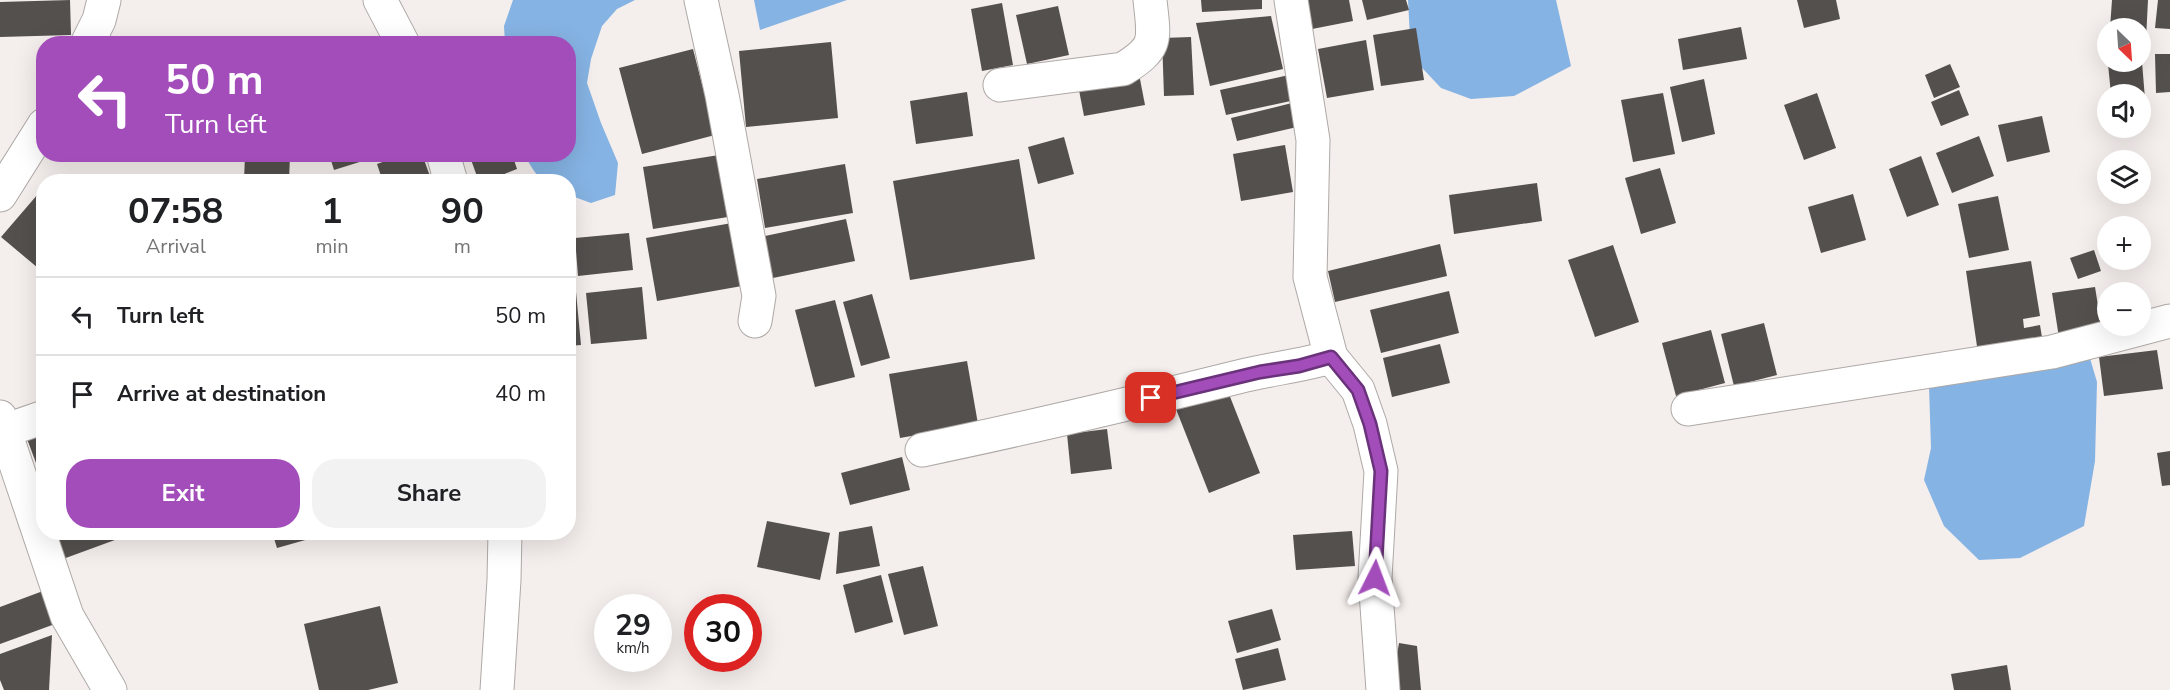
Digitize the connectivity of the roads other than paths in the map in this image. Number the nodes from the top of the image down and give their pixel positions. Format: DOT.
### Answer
graph roads {
  1 [pos="104,0"];
  2 [pos="380,0"];
  3 [pos="701,0"];
  4 [pos="1150,0"];
  5 [pos="1291,0"];
  6 [pos="91,36"];
  7 [pos="399,36"];
  8 [pos="1000,85"];
  9 [pos="36,138"];
  10 [pos="0,195"];
  11 [pos="755,321"];
  12 [pos="2170,321"];
  13 [pos="1331,357"];
  14 [pos="1688,409"];
  15 [pos="36,418"];
  16 [pos="2,424"];
  17 [pos="922,450"];
  18 [pos="36,524"];
  19 [pos="41,540"];
  20 [pos="505,540"];
  21 [pos="491,689"];
  22 [pos="110,690"];
  23 [pos="1383,690"];
  1 -- 6 [label="street"];
  2 -- 7 [label="street"];
  3 -- 11 [label="street"];
  4 -- 8 [label="street"];
  5 -- 13 [label="street"];
  9 -- 10 [label="street"];
  12 -- 14 [label="street"];
  13 -- 17 [label="street"];
  13 -- 23 [label="street"];
  15 -- 16 [label="street"];
  16 -- 18 [label="street"];
  19 -- 22 [label="street"];
  20 -- 21 [label="street"];
}
